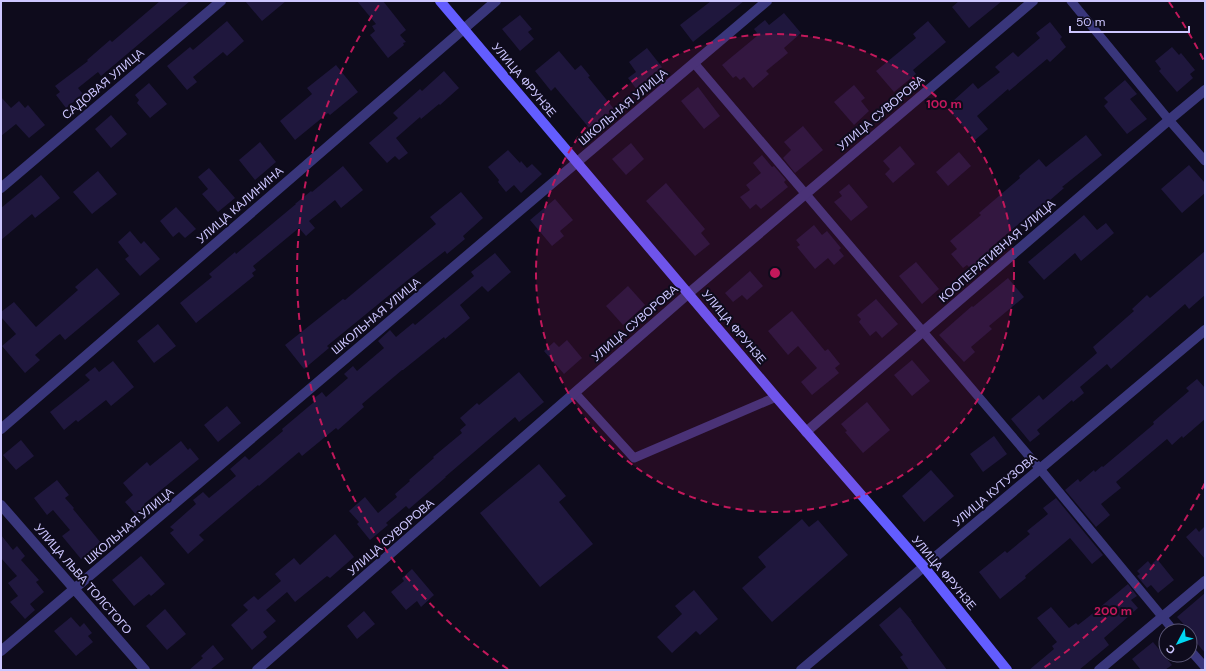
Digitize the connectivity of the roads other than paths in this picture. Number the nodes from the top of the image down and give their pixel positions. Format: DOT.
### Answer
graph roads {
  1 [pos="221,1"];
  2 [pos="440,1"];
  3 [pos="496,1"];
  4 [pos="767,1"];
  5 [pos="1033,1"];
  6 [pos="1071,1"];
  7 [pos="463,28"];
  8 [pos="694,63"];
  9 [pos="1205,90"];
  10 [pos="1169,120"];
  11 [pos="1205,161"];
  12 [pos="577,162"];
  13 [pos="1,188"];
  14 [pos="806,194"];
  15 [pos="689,293"];
  16 [pos="1205,330"];
  17 [pos="923,331"];
  18 [pos="575,393"];
  19 [pos="776,397"];
  20 [pos="1,429"];
  21 [pos="806,432"];
  22 [pos="1040,469"];
  23 [pos="1,505"];
  24 [pos="924,567"];
  25 [pos="1205,581"];
  26 [pos="74,589"];
  27 [pos="1162,617"];
  28 [pos="1167,623"];
  29 [pos="1,651"];
  30 [pos="1198,659"];
  31 [pos="1205,667"];
  32 [pos="1004,669"];
  33 [pos="145,670"];
  34 [pos="257,670"];
  35 [pos="801,670"];
  36 [pos="1099,670"];
  1 -- 13 [label="street, САДОВАЯ УЛИЦА"];
  2 -- 7 [label="street, УЛИЦА ФРУНЗЕ"];
  3 -- 7 [label="street, УЛИЦА КАЛИНИНА"];
  4 -- 8 [label="street, ШКОЛЬНАЯ УЛИЦА"];
  5 -- 14 [label="street, УЛИЦА СУВОРОВА"];
  6 -- 10 [label="lane"];
  7 -- 12 [label="street, УЛИЦА ФРУНЗЕ"];
  7 -- 20 [label="street, УЛИЦА КАЛИНИНА"];
  8 -- 12 [label="street, ШКОЛЬНАЯ УЛИЦА"];
  8 -- 14 [label="lane"];
  9 -- 10 [label="street, КООПЕРАТИВНАЯ УЛИЦА"];
  10 -- 11 [label="lane"];
  10 -- 17 [label="street, КООПЕРАТИВНАЯ УЛИЦА"];
  12 -- 15 [label="street, УЛИЦА ФРУНЗЕ"];
  12 -- 26 [label="street, ШКОЛЬНАЯ УЛИЦА"];
  14 -- 15 [label="street, УЛИЦА СУВОРОВА"];
  14 -- 17 [label="lane"];
  15 -- 18 [label="street, УЛИЦА СУВОРОВА"];
  15 -- 19 [label="street, УЛИЦА ФРУНЗЕ"];
  16 -- 22 [label="street, УЛИЦА КУТУЗОВА"];
  17 -- 21 [label="street, КООПЕРАТИВНАЯ УЛИЦА"];
  17 -- 22 [label="lane"];
  18 -- 19 [label="lane"];
  18 -- 34 [label="street, УЛИЦА СУВОРОВА"];
  19 -- 21 [label="street, УЛИЦА ФРУНЗЕ"];
  21 -- 24 [label="street, УЛИЦА ФРУНЗЕ"];
  22 -- 24 [label="street, УЛИЦА КУТУЗОВА"];
  22 -- 27 [label="lane"];
  23 -- 26 [label="street, УЛИЦА ЛЬВА ТОЛСТОГО"];
  24 -- 32 [label="street, УЛИЦА ФРУНЗЕ"];
  24 -- 35 [label="street, УЛИЦА КУТУЗОВА"];
  25 -- 27 [label="street"];
  26 -- 29 [label="street, ШКОЛЬНАЯ УЛИЦА"];
  26 -- 33 [label="street, УЛИЦА ЛЬВА ТОЛСТОГО"];
  27 -- 28 [label="lane"];
  27 -- 36 [label="street"];
  30 -- 31 [label="lane"];
}
